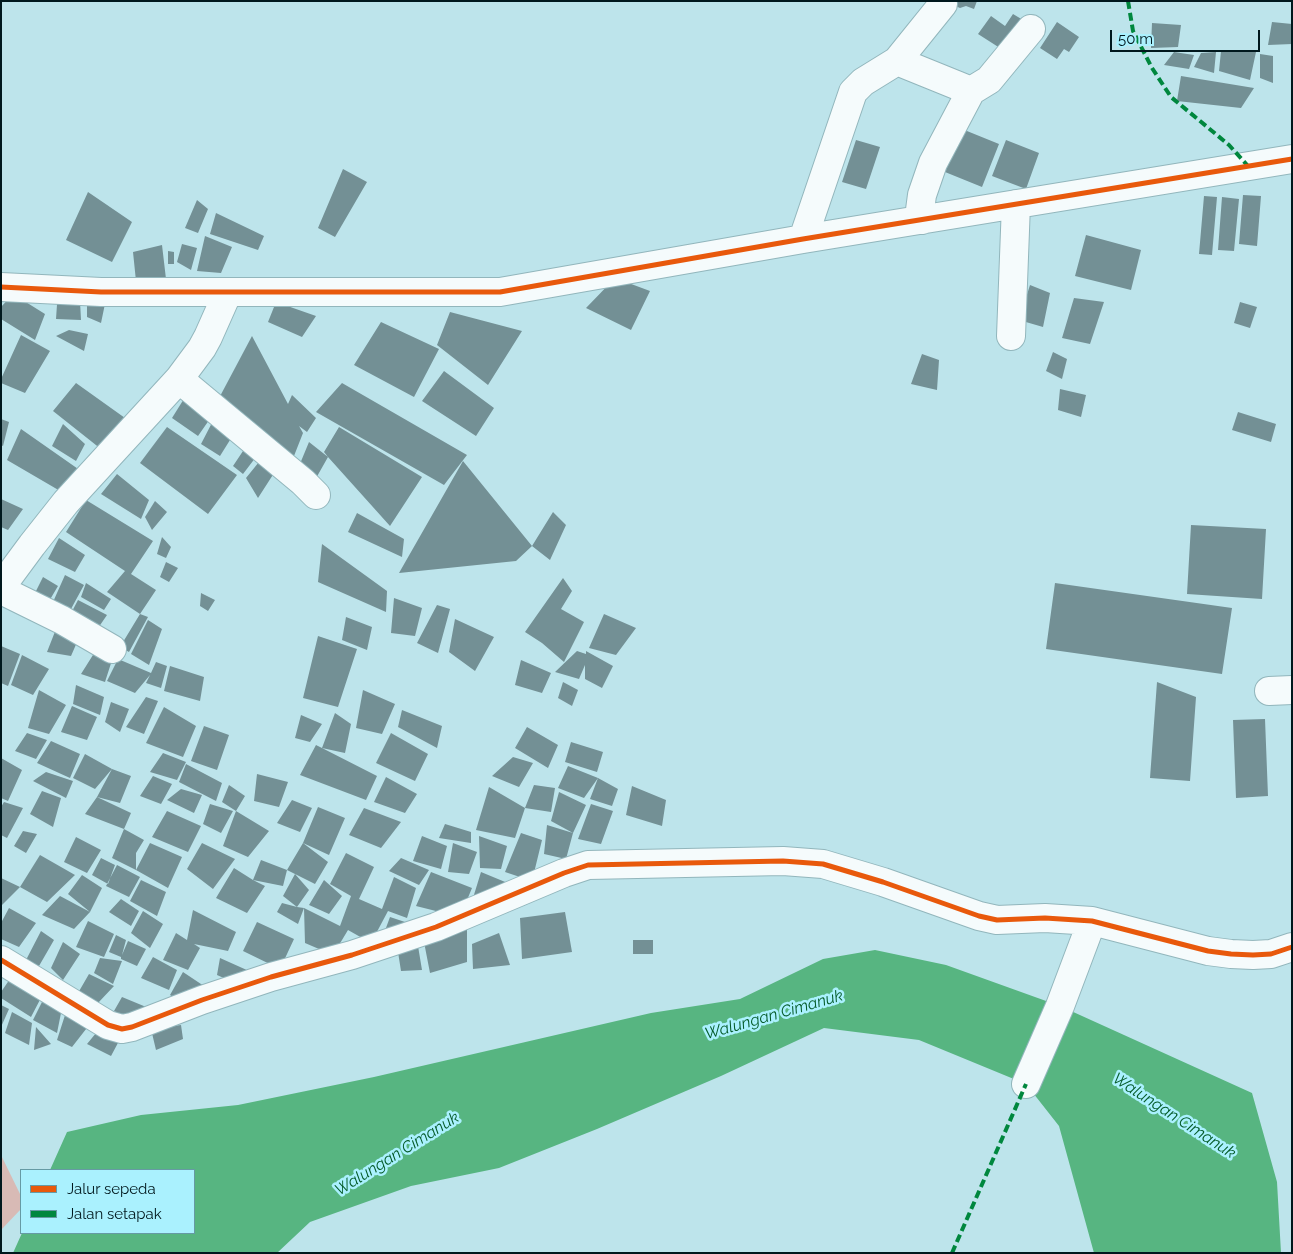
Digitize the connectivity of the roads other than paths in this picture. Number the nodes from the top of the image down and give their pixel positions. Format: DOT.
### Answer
graph roads {
  1 [pos="943,4"];
  2 [pos="1031,29"];
  3 [pos="898,61"];
  4 [pos="971,91"];
  5 [pos="1292,159"];
  6 [pos="1016,204"];
  7 [pos="922,220"];
  8 [pos="803,239"];
  9 [pos="1,287"];
  10 [pos="228,292"];
  11 [pos="1011,336"];
  12 [pos="179,379"];
  13 [pos="316,496"];
  14 [pos="1,588"];
  15 [pos="112,648"];
  16 [pos="1092,921"];
  17 [pos="1292,947"];
  18 [pos="1,960"];
  19 [pos="1026,1084"];
  1 -- 3 [label="street"];
  2 -- 4 [label="street"];
  3 -- 4 [label="street"];
  3 -- 8 [label="street"];
  4 -- 7 [label="street"];
  5 -- 6 [label="street"];
  6 -- 7 [label="street"];
  6 -- 11 [label="street"];
  7 -- 8 [label="street"];
  8 -- 10 [label="street"];
  9 -- 10 [label="street"];
  10 -- 12 [label="street"];
  12 -- 13 [label="street"];
  12 -- 14 [label="street"];
  14 -- 15 [label="street"];
  16 -- 17 [label="street"];
  16 -- 18 [label="street"];
  16 -- 19 [label="street"];
}
